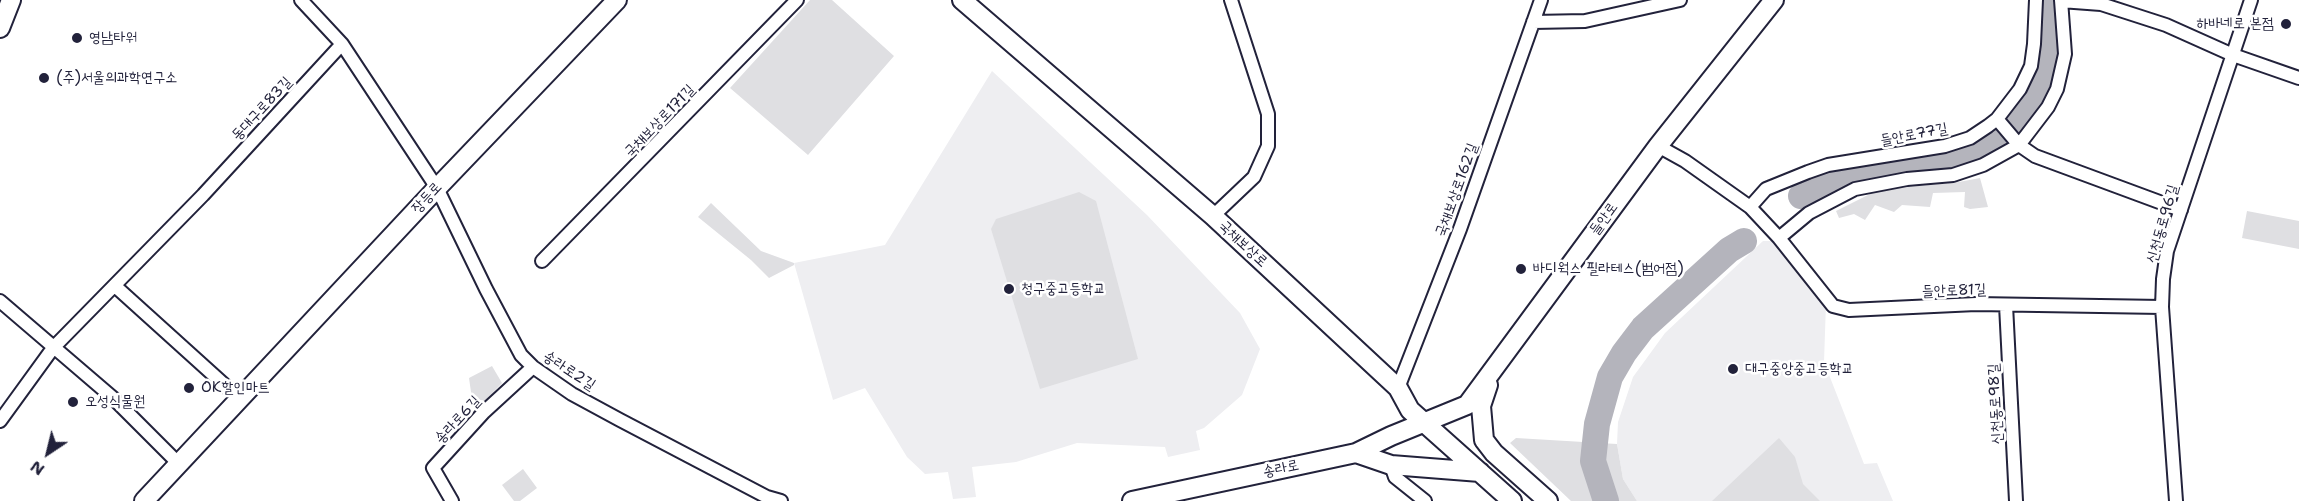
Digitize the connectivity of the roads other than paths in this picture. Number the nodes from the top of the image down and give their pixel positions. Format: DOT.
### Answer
graph roads {
  1 [pos="11,0"];
  2 [pos="301,0"];
  3 [pos="617,0"];
  4 [pos="797,0"];
  5 [pos="962,0"];
  6 [pos="1231,0"];
  7 [pos="1541,0"];
  8 [pos="1680,0"];
  9 [pos="1774,0"];
  10 [pos="2036,0"];
  11 [pos="2251,0"];
  12 [pos="2061,1"];
  13 [pos="1533,22"];
  14 [pos="0,28"];
  15 [pos="342,44"];
  16 [pos="2233,55"];
  17 [pos="2299,78"];
  18 [pos="1997,119"];
  19 [pos="2019,145"];
  20 [pos="1658,146"];
  21 [pos="437,188"];
  22 [pos="1747,206"];
  23 [pos="2181,210"];
  24 [pos="1213,216"];
  25 [pos="1779,238"];
  26 [pos="543,261"];
  27 [pos="115,286"];
  28 [pos="0,300"];
  29 [pos="2006,305"];
  30 [pos="2162,307"];
  31 [pos="53,348"];
  32 [pos="533,367"];
  33 [pos="1494,370"];
  34 [pos="1398,388"];
  35 [pos="239,398"];
  36 [pos="0,421"];
  37 [pos="1424,423"];
  38 [pos="1356,453"];
  39 [pos="179,464"];
  40 [pos="1391,465"];
  41 [pos="1480,472"];
  42 [pos="765,499"];
  43 [pos="144,501"];
  44 [pos="452,501"];
  45 [pos="781,501"];
  46 [pos="1132,501"];
  47 [pos="1425,501"];
  48 [pos="1512,501"];
  49 [pos="1548,501"];
  50 [pos="2016,501"];
  51 [pos="2176,501"];
  1 -- 14 [label="main road"];
  2 -- 15 [label="street"];
  3 -- 21 [label="main road, 장등로"];
  4 -- 26 [label="street, 국채보상로171길"];
  5 -- 24 [label="main road, 국채보상로"];
  6 -- 24 [label="street"];
  7 -- 13 [label="street, 국채보상로162길"];
  8 -- 13 [label="street"];
  9 -- 20 [label="main road, 들안로"];
  10 -- 18 [label="street, 들안로77길"];
  11 -- 16 [label="street, 신천동로96길"];
  12 -- 16 [label="street"];
  12 -- 19 [label="street"];
  13 -- 34 [label="street, 국채보상로162길"];
  15 -- 21 [label="street"];
  15 -- 27 [label="street, 동대구로83길"];
  16 -- 17 [label="street"];
  16 -- 23 [label="street, 신천동로96길"];
  18 -- 19 [label="street"];
  18 -- 22 [label="street, 들안로77길"];
  19 -- 23 [label="street"];
  19 -- 25 [label="street"];
  20 -- 22 [label="street"];
  20 -- 33 [label="main road, 들안로"];
  21 -- 32 [label="street, 송라로2길"];
  21 -- 35 [label="main road, 장등로"];
  22 -- 25 [label="street"];
  23 -- 30 [label="street, 신천동로96길"];
  24 -- 34 [label="main road, 국채보상로"];
  25 -- 29 [label="street, 들안로81길"];
  27 -- 31 [label="street"];
  27 -- 35 [label="street"];
  28 -- 31 [label="street"];
  29 -- 30 [label="street, 들안로81길"];
  29 -- 50 [label="street, 신천동로98길"];
  30 -- 51 [label="street, 신천동로96길"];
  31 -- 36 [label="street"];
  31 -- 39 [label="street"];
  32 -- 42 [label="street, 송라로2길"];
  32 -- 44 [label="street, 송라로6길"];
  33 -- 37 [label="main road, 들안로"];
  33 -- 49 [label="main road"];
  34 -- 37 [label="main road, 국채보상로"];
  35 -- 39 [label="main road, 장등로"];
  37 -- 38 [label="main road, 송라로"];
  37 -- 41 [label="main road, 국채보상로"];
  38 -- 40 [label="main road"];
  38 -- 46 [label="main road, 송라로"];
  39 -- 43 [label="main road, 장등로"];
  40 -- 41 [label="main road"];
  40 -- 47 [label="street"];
  41 -- 48 [label="main road, 국채보상로"];
  42 -- 45 [label="street, 송라로2길"];
}
